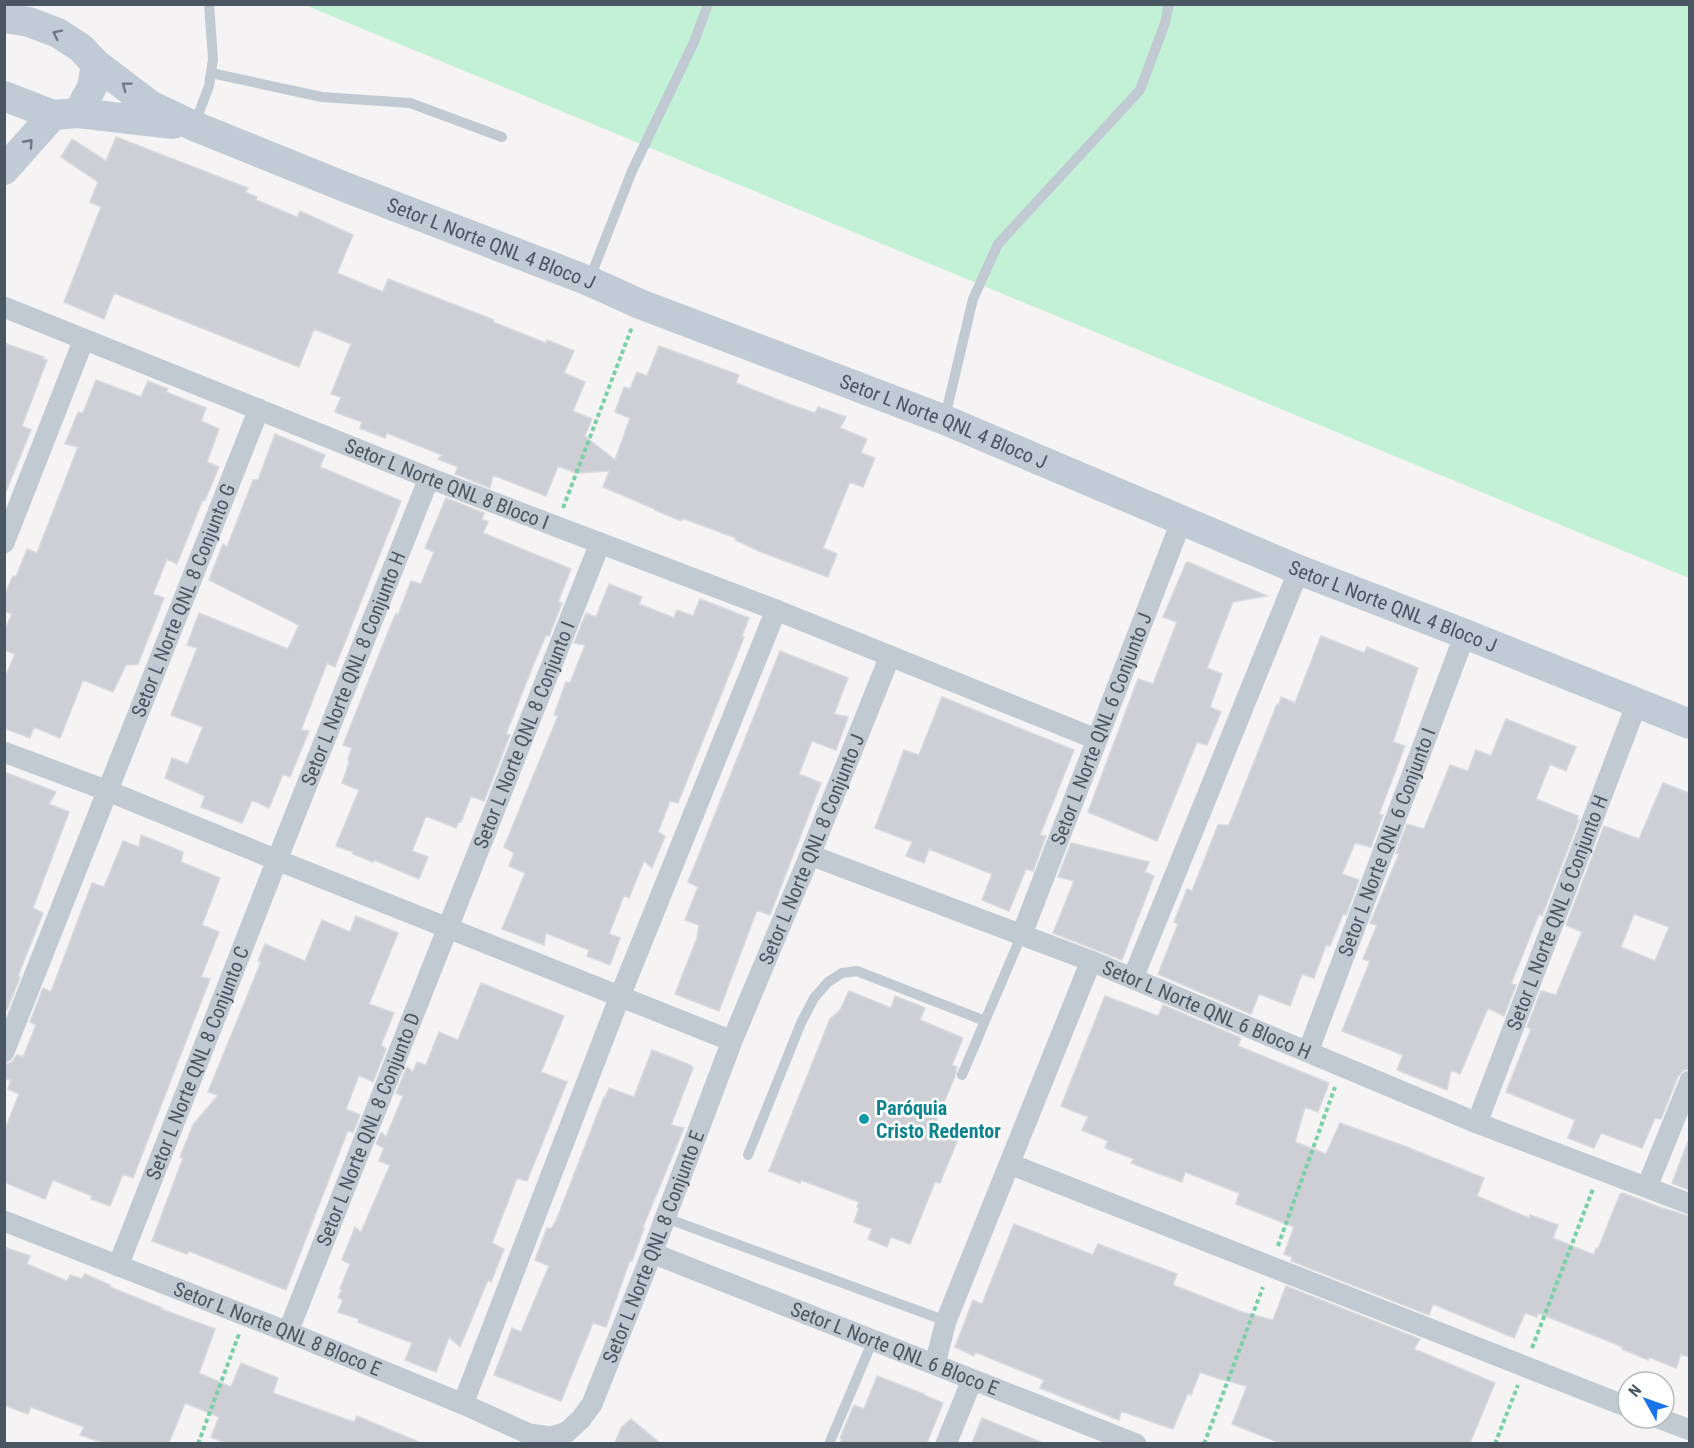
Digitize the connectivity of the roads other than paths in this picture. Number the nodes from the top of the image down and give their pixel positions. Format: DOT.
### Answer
graph roads {
  1 [pos="209,4"];
  2 [pos="708,4"];
  3 [pos="1169,4"];
  4 [pos="6,21"];
  5 [pos="96,64"];
  6 [pos="211,73"];
  7 [pos="4,96"];
  8 [pos="65,114"];
  9 [pos="194,126"];
  10 [pos="502,137"];
  11 [pos="4,170"];
  12 [pos="589,281"];
  13 [pos="4,307"];
  14 [pos="84,339"];
  15 [pos="259,409"];
  16 [pos="945,420"];
  17 [pos="429,478"];
  18 [pos="1181,522"];
  19 [pos="4,543"];
  20 [pos="600,543"];
  21 [pos="1299,570"];
  22 [pos="776,610"];
  23 [pos="1466,634"];
  24 [pos="890,656"];
  25 [pos="1637,703"];
  26 [pos="1689,724"];
  27 [pos="1096,739"];
  28 [pos="4,752"];
  29 [pos="108,791"];
  30 [pos="810,855"];
  31 [pos="277,860"];
  32 [pos="448,928"];
  33 [pos="1022,934"];
  34 [pos="1091,961"];
  35 [pos="1133,978"];
  36 [pos="620,996"];
  37 [pos="985,1021"];
  38 [pos="732,1041"];
  39 [pos="4,1052"];
  40 [pos="1308,1052"];
  41 [pos="962,1075"];
  42 [pos="1689,1081"];
  43 [pos="1477,1123"];
  44 [pos="748,1155"];
  45 [pos="1010,1164"];
  46 [pos="1647,1187"];
  47 [pos="1689,1204"];
  48 [pos="666,1218"];
  49 [pos="4,1221"];
  50 [pos="652,1253"];
  51 [pos="118,1266"];
  52 [pos="946,1321"];
  53 [pos="288,1332"];
  54 [pos="873,1340"];
  55 [pos="934,1364"];
  56 [pos="972,1380"];
  57 [pos="1616,1402"];
  58 [pos="463,1404"];
  59 [pos="551,1437"];
  60 [pos="527,1439"];
  61 [pos="829,1443"];
  62 [pos="946,1443"];
  63 [pos="1136,1443"];
  1 -- 6 [label="lane"];
  2 -- 12 [label="lane"];
  3 -- 16 [label="lane"];
  5 -- 4 [label="street, one-way"];
  5 -- 8 [label="street"];
  9 -- 5 [label="street, one-way"];
  6 -- 9 [label="lane"];
  6 -- 10 [label="lane"];
  7 -- 8 [label="street"];
  8 -- 9 [label="street"];
  11 -- 8 [label="street, one-way"];
  9 -- 12 [label="street, Setor L Norte QNL 4 Bloco J"];
  12 -- 16 [label="street, Setor L Norte QNL 4 Bloco J"];
  13 -- 14 [label="street, Setor L Norte QNL 8 Bloco I"];
  14 -- 15 [label="street, Setor L Norte QNL 8 Bloco I"];
  14 -- 19 [label="street"];
  15 -- 17 [label="street, Setor L Norte QNL 8 Bloco I"];
  15 -- 29 [label="street, Setor L Norte QNL 8 Conjunto G"];
  16 -- 18 [label="street, Setor L Norte QNL 4 Bloco J"];
  17 -- 20 [label="street, Setor L Norte QNL 8 Bloco I"];
  17 -- 31 [label="street, Setor L Norte QNL 8 Conjunto H"];
  18 -- 21 [label="street, Setor L Norte QNL 4 Bloco J"];
  18 -- 27 [label="street, Setor L Norte QNL 6 Conjunto J"];
  20 -- 22 [label="street, Setor L Norte QNL 8 Bloco I"];
  20 -- 32 [label="street, Setor L Norte QNL 8 Conjunto I"];
  21 -- 23 [label="street, Setor L Norte QNL 4 Bloco J"];
  21 -- 35 [label="street"];
  22 -- 24 [label="street, Setor L Norte QNL 8 Bloco I"];
  22 -- 36 [label="street"];
  23 -- 25 [label="street, Setor L Norte QNL 4 Bloco J"];
  23 -- 40 [label="street, Setor L Norte QNL 6 Conjunto I"];
  24 -- 27 [label="street, Setor L Norte QNL 8 Bloco I"];
  24 -- 30 [label="street, Setor L Norte QNL 8 Conjunto J"];
  25 -- 26 [label="street, Setor L Norte QNL 4 Bloco J"];
  25 -- 43 [label="street, Setor L Norte QNL 6 Conjunto H"];
  27 -- 33 [label="street, Setor L Norte QNL 6 Conjunto J"];
  28 -- 29 [label="street"];
  29 -- 31 [label="street"];
  29 -- 39 [label="street, Setor L Norte QNL 8 Conjunto G"];
  30 -- 33 [label="street, Setor L Norte QNL 6 Bloco H"];
  30 -- 38 [label="street, Setor L Norte QNL 8 Conjunto J"];
  31 -- 32 [label="street"];
  31 -- 51 [label="street, Setor L Norte QNL 8 Conjunto C"];
  32 -- 36 [label="street"];
  32 -- 53 [label="street, Setor L Norte QNL 8 Conjunto D"];
  33 -- 34 [label="street, Setor L Norte QNL 6 Bloco H"];
  33 -- 37 [label="lane"];
  34 -- 35 [label="street, Setor L Norte QNL 6 Bloco H"];
  34 -- 45 [label="street"];
  35 -- 40 [label="street, Setor L Norte QNL 6 Bloco H"];
  36 -- 38 [label="street"];
  36 -- 58 [label="street"];
  37 -- 41 [label="lane"];
  37 -- 44 [label="lane"];
  38 -- 48 [label="street, Setor L Norte QNL 8 Conjunto E"];
  40 -- 43 [label="street, Setor L Norte QNL 6 Bloco H"];
  42 -- 46 [label="street"];
  43 -- 46 [label="street, Setor L Norte QNL 6 Bloco H"];
  45 -- 52 [label="street"];
  45 -- 57 [label="street"];
  46 -- 47 [label="street, Setor L Norte QNL 6 Bloco H"];
  48 -- 50 [label="street, Setor L Norte QNL 8 Conjunto E"];
  48 -- 52 [label="lane"];
  49 -- 51 [label="street, Setor L Norte QNL 8 Bloco E"];
  50 -- 54 [label="street, Setor L Norte QNL 6 Bloco E"];
  50 -- 59 [label="street, Setor L Norte QNL 8 Conjunto E"];
  51 -- 53 [label="street, Setor L Norte QNL 8 Bloco E"];
  52 -- 55 [label="street"];
  53 -- 58 [label="street, Setor L Norte QNL 8 Bloco E"];
  54 -- 55 [label="street, Setor L Norte QNL 6 Bloco E"];
  54 -- 61 [label="lane"];
  55 -- 56 [label="street, Setor L Norte QNL 6 Bloco E"];
  56 -- 62 [label="street"];
  56 -- 63 [label="street, Setor L Norte QNL 6 Bloco E"];
  58 -- 60 [label="street, Setor L Norte QNL 8 Bloco E"];
  59 -- 60 [label="street, Setor L Norte QNL 8 Bloco E"];
}
